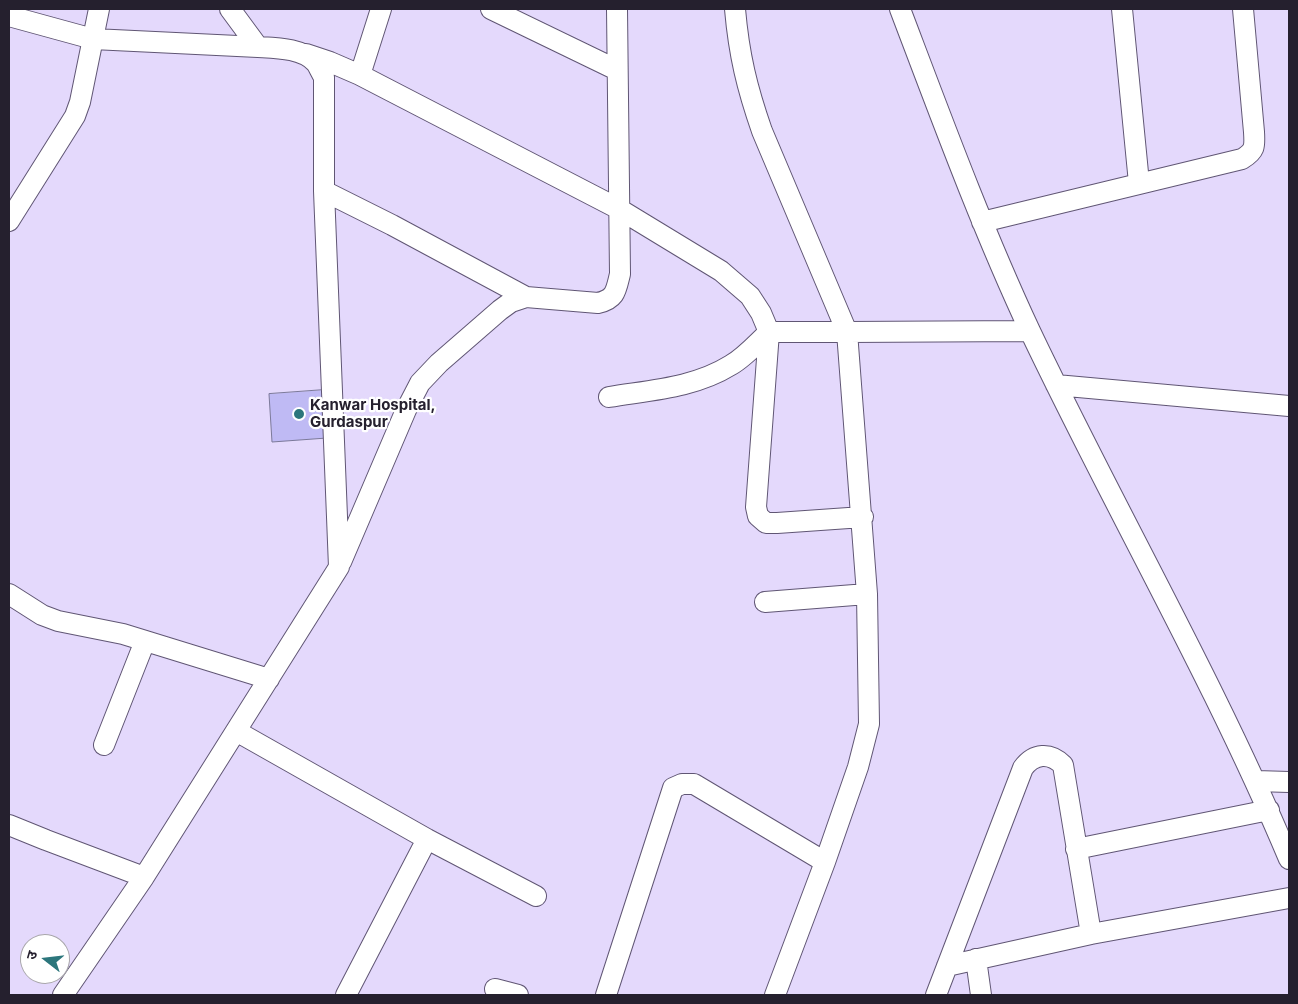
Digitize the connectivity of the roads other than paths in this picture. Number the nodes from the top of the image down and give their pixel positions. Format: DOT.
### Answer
graph roads {
  1 [pos="99,9"];
  2 [pos="230,9"];
  3 [pos="381,9"];
  4 [pos="491,9"];
  5 [pos="617,9"];
  6 [pos="735,9"];
  7 [pos="900,9"];
  8 [pos="1122,9"];
  9 [pos="1243,9"];
  10 [pos="9,16"];
  11 [pos="93,40"];
  12 [pos="258,47"];
  13 [pos="302,53"];
  14 [pos="617,70"];
  15 [pos="360,74"];
  16 [pos="1139,183"];
  17 [pos="324,190"];
  18 [pos="619,210"];
  19 [pos="9,221"];
  20 [pos="982,222"];
  21 [pos="526,297"];
  22 [pos="1030,330"];
  23 [pos="769,332"];
  24 [pos="848,332"];
  25 [pos="1056,385"];
  26 [pos="609,397"];
  27 [pos="1289,406"];
  28 [pos="862,517"];
  29 [pos="339,567"];
  30 [pos="9,594"];
  31 [pos="867,594"];
  32 [pos="764,602"];
  33 [pos="145,642"];
  34 [pos="269,679"];
  35 [pos="236,730"];
  36 [pos="104,745"];
  37 [pos="1256,781"];
  38 [pos="1289,782"];
  39 [pos="1269,810"];
  40 [pos="9,825"];
  41 [pos="427,838"];
  42 [pos="1076,849"];
  43 [pos="1289,859"];
  44 [pos="825,862"];
  45 [pos="144,877"];
  46 [pos="536,896"];
  47 [pos="1289,898"];
  48 [pos="1091,934"];
  49 [pos="976,959"];
  50 [pos="946,966"];
  51 [pos="495,989"];
  52 [pos="64,995"];
  53 [pos="346,995"];
  54 [pos="518,995"];
  55 [pos="606,995"];
  56 [pos="775,995"];
  57 [pos="936,995"];
  58 [pos="981,995"];
  1 -- 11 [label="street"];
  2 -- 12 [label="street"];
  3 -- 15 [label="street"];
  4 -- 14 [label="street"];
  5 -- 14 [label="street"];
  6 -- 24 [label="street"];
  7 -- 20 [label="street"];
  8 -- 16 [label="street"];
  9 -- 16 [label="street"];
  10 -- 11 [label="street"];
  11 -- 12 [label="street"];
  11 -- 19 [label="street"];
  12 -- 13 [label="street"];
  13 -- 15 [label="street"];
  13 -- 17 [label="street"];
  14 -- 18 [label="street"];
  15 -- 18 [label="street"];
  16 -- 20 [label="street"];
  17 -- 21 [label="street"];
  17 -- 29 [label="street"];
  18 -- 21 [label="street"];
  18 -- 23 [label="street"];
  20 -- 22 [label="street"];
  21 -- 29 [label="street"];
  22 -- 24 [label="street"];
  22 -- 25 [label="street"];
  23 -- 24 [label="street"];
  23 -- 26 [label="street"];
  23 -- 28 [label="street"];
  24 -- 28 [label="street"];
  25 -- 27 [label="street"];
  25 -- 37 [label="street"];
  28 -- 31 [label="street"];
  29 -- 34 [label="street"];
  30 -- 33 [label="street"];
  31 -- 32 [label="street"];
  31 -- 44 [label="street"];
  33 -- 34 [label="street"];
  33 -- 36 [label="street"];
  34 -- 35 [label="street"];
  35 -- 41 [label="street"];
  35 -- 45 [label="street"];
  37 -- 38 [label="street"];
  37 -- 39 [label="street"];
  39 -- 42 [label="street"];
  39 -- 43 [label="street"];
  40 -- 45 [label="street"];
  41 -- 46 [label="street"];
  41 -- 53 [label="street"];
  42 -- 48 [label="street"];
  42 -- 50 [label="street"];
  44 -- 55 [label="street"];
  44 -- 56 [label="street"];
  45 -- 52 [label="street"];
  47 -- 48 [label="street"];
  48 -- 49 [label="street"];
  49 -- 50 [label="street"];
  49 -- 58 [label="street"];
  50 -- 57 [label="street"];
  51 -- 54 [label="street"];
}
